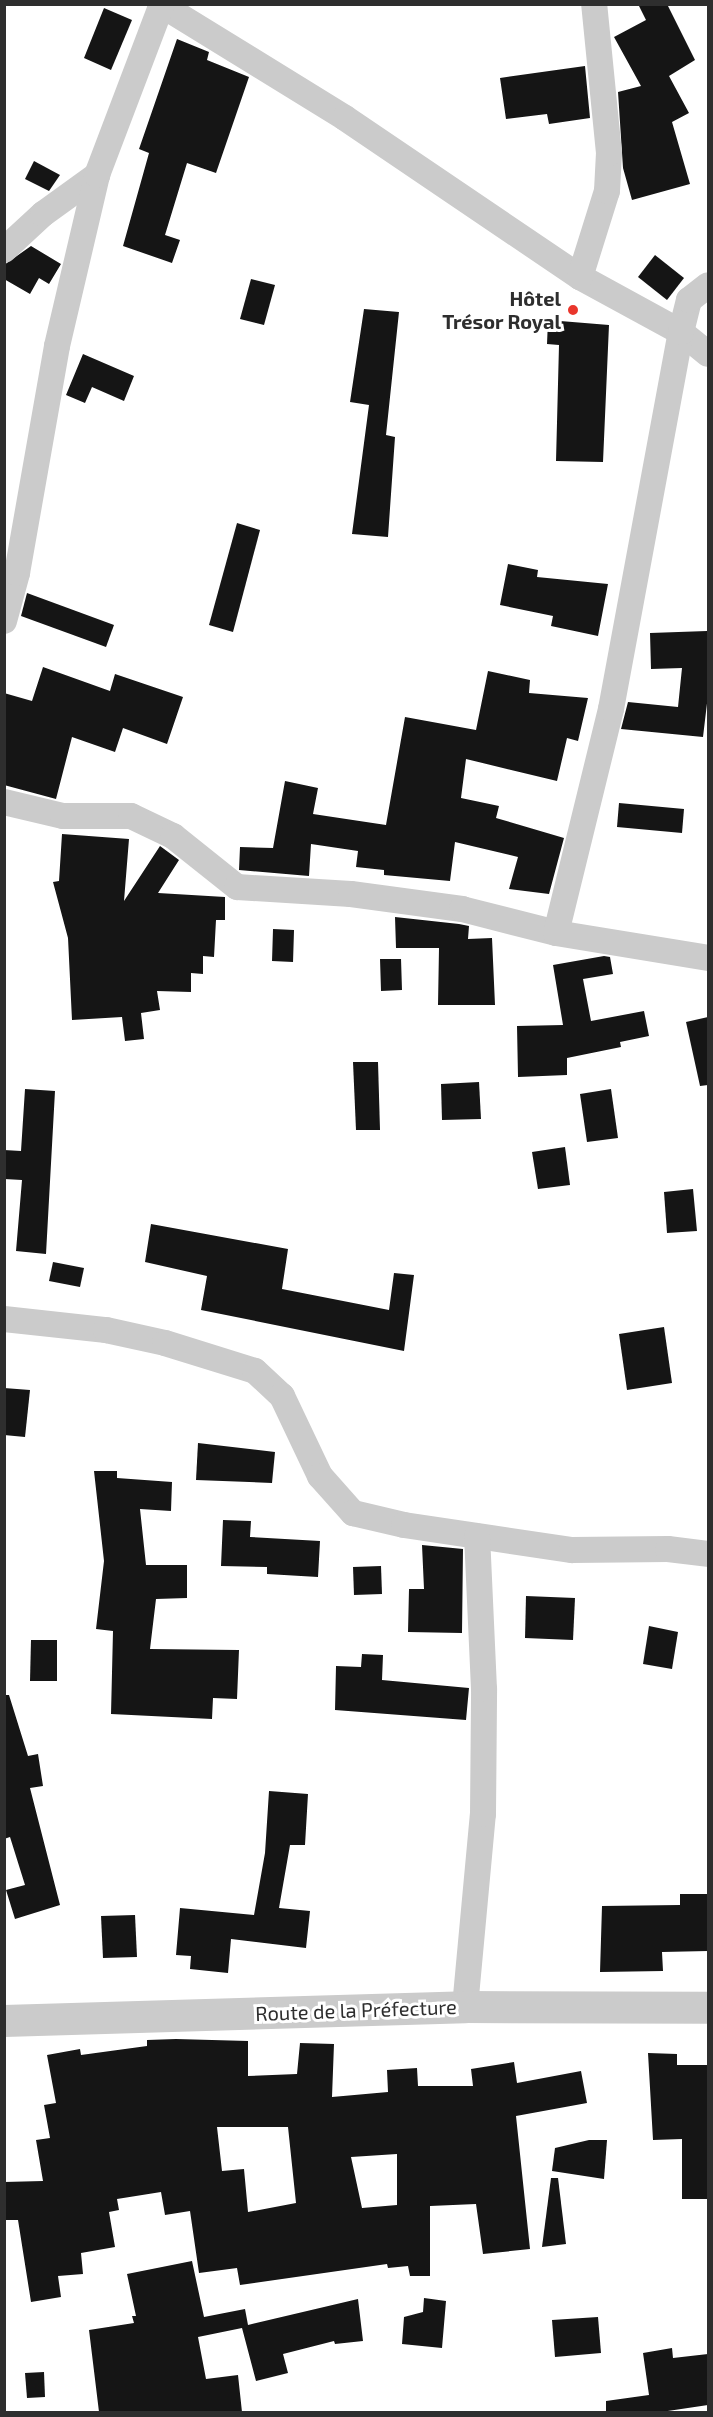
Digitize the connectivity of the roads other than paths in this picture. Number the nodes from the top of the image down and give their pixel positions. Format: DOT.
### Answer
graph roads {
  1 [pos="594,4"];
  2 [pos="161,5"];
  3 [pos="97,175"];
  4 [pos="4,250"];
  5 [pos="580,277"];
  6 [pos="708,285"];
  7 [pos="681,332"];
  8 [pos="708,354"];
  9 [pos="4,621"];
  10 [pos="4,802"];
  11 [pos="556,933"];
  12 [pos="708,958"];
  13 [pos="4,1319"];
  14 [pos="477,1536"];
  15 [pos="708,1554"];
  16 [pos="465,2007"];
  17 [pos="708,2008"];
  18 [pos="4,2021"];
  1 -- 5 [label="street"];
  2 -- 3 [label="street"];
  2 -- 5 [label="street"];
  3 -- 4 [label="street"];
  3 -- 9 [label="street"];
  5 -- 7 [label="street"];
  6 -- 7 [label="street"];
  7 -- 8 [label="street"];
  7 -- 11 [label="street"];
  10 -- 11 [label="street"];
  11 -- 12 [label="street"];
  13 -- 14 [label="street"];
  14 -- 15 [label="street"];
  14 -- 16 [label="street"];
  16 -- 17 [label="street, Route de la Préfecture"];
  16 -- 18 [label="street, Route de la Préfecture"];
}
